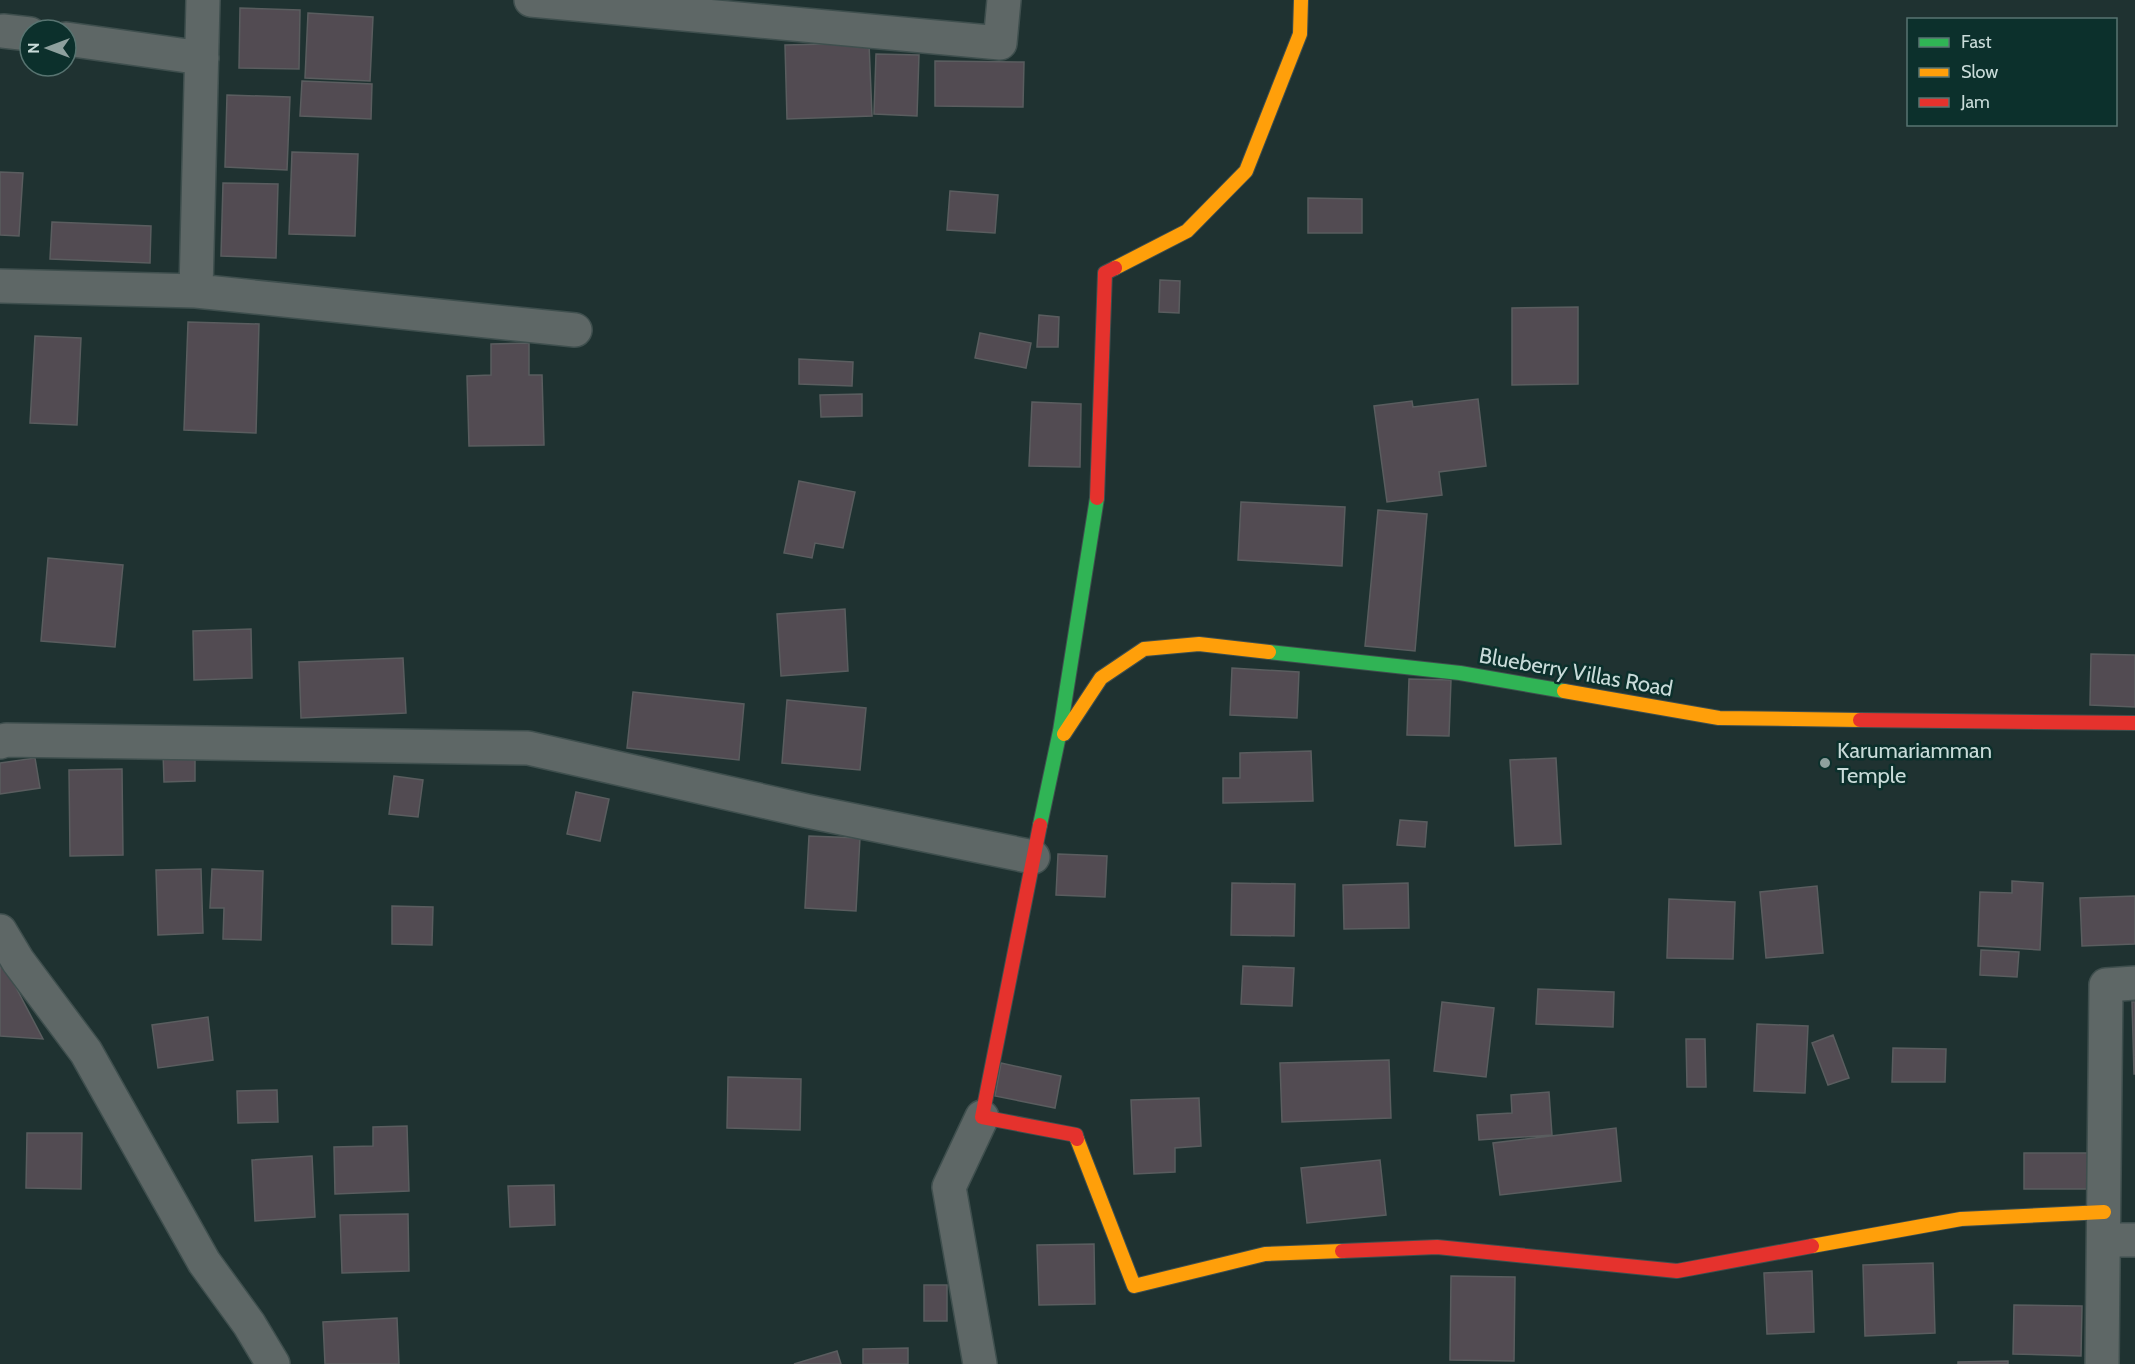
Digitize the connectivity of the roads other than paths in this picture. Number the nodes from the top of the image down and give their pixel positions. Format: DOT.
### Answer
graph roads {
  1 [pos="203,0"];
  2 [pos="531,0"];
  3 [pos="1004,0"];
  4 [pos="1301,0"];
  5 [pos="78,41"];
  6 [pos="202,58"];
  7 [pos="0,286"];
  8 [pos="196,291"];
  9 [pos="575,330"];
  10 [pos="2135,723"];
  11 [pos="0,742"];
  12 [pos="1057,745"];
  13 [pos="1033,857"];
  14 [pos="0,932"];
  15 [pos="2135,983"];
  16 [pos="982,1117"];
  17 [pos="2114,1231"];
  18 [pos="273,1364"];
  19 [pos="980,1364"];
  20 [pos="2102,1364"];
  1 -- 6 [label="street"];
  2 -- 3 [label="street"];
  4 -- 12 [label="street"];
  5 -- 6 [label="street"];
  6 -- 8 [label="street"];
  7 -- 8 [label="street"];
  8 -- 9 [label="street"];
  10 -- 12 [label="street, Blueberry Villas Road"];
  11 -- 13 [label="street"];
  12 -- 13 [label="street"];
  13 -- 16 [label="street"];
  14 -- 18 [label="street"];
  15 -- 17 [label="street"];
  16 -- 17 [label="street"];
  16 -- 19 [label="street"];
  17 -- 20 [label="street"];
}
